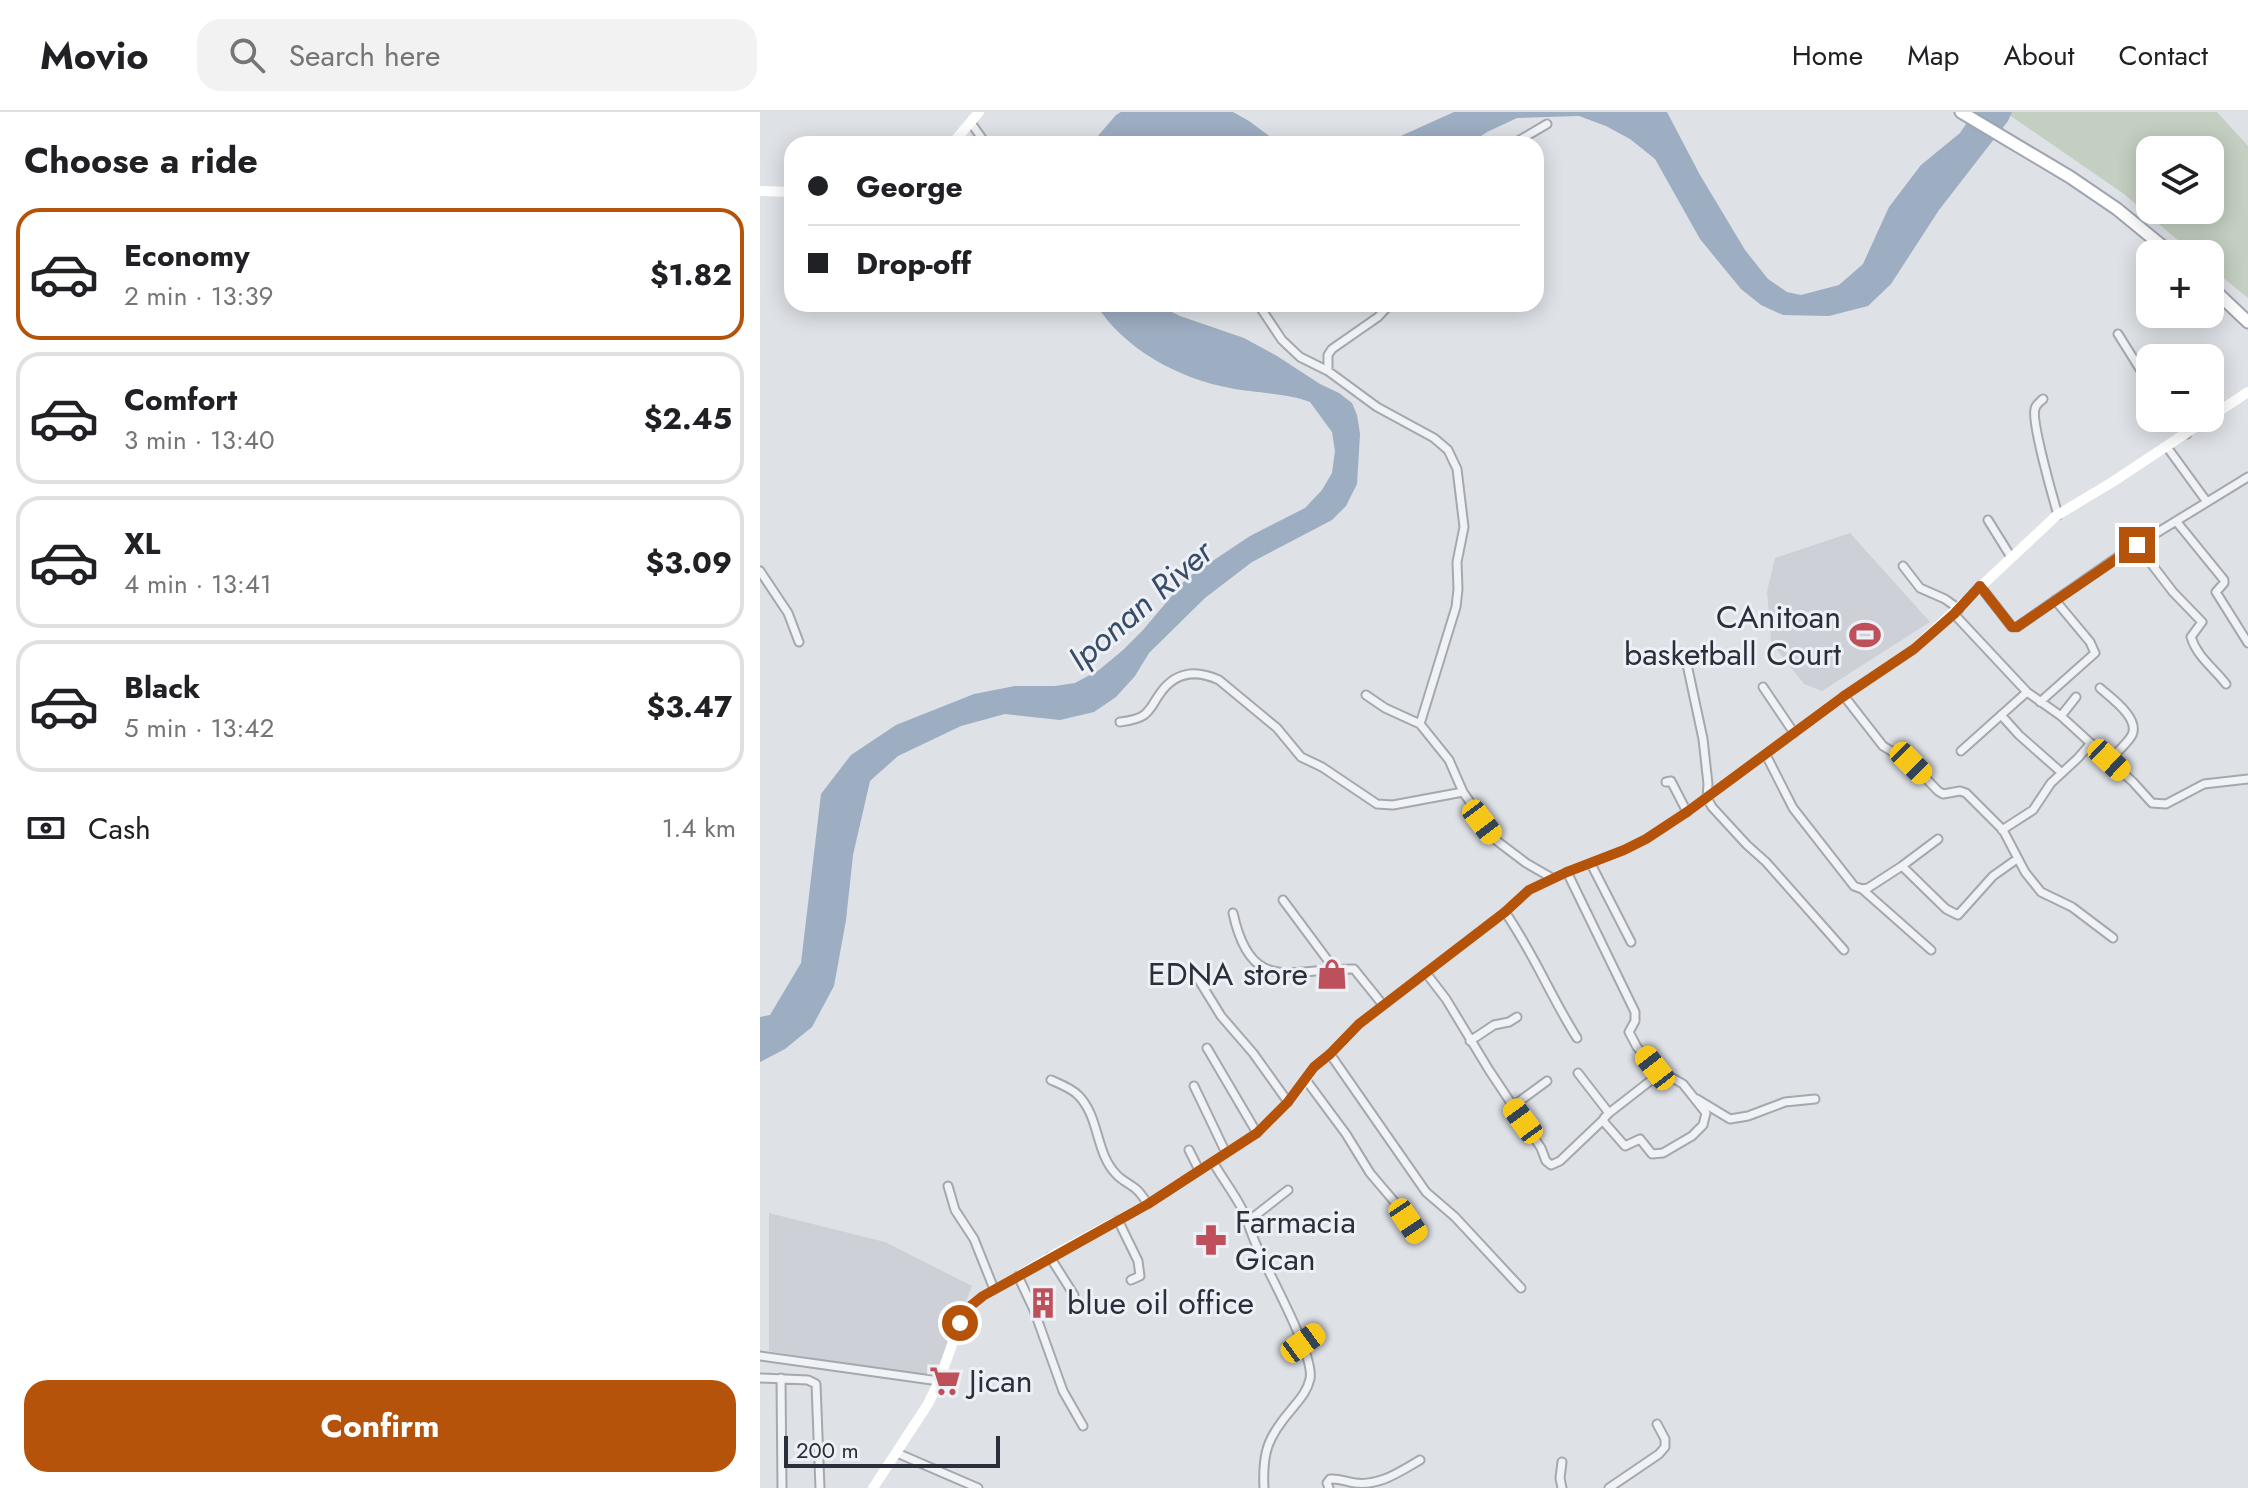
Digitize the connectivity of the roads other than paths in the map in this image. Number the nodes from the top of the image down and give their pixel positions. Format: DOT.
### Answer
graph roads {
  1 [pos="979,112"];
  2 [pos="1971,113"];
  3 [pos="971,123"];
  4 [pos="1547,124"];
  5 [pos="960,136"];
  6 [pos="980,136"];
  7 [pos="1527,136"];
  8 [pos="760,191"];
  9 [pos="784,192"];
  10 [pos="2155,240"];
  11 [pos="2224,299"];
  12 [pos="1263,312"];
  13 [pos="1383,312"];
  14 [pos="2248,322"];
  15 [pos="2118,334"];
  16 [pos="2136,363"];
  17 [pos="1328,371"];
  18 [pos="2248,392"];
  19 [pos="2043,399"];
  20 [pos="2187,434"];
  21 [pos="2167,447"];
  22 [pos="2248,477"];
  23 [pos="2207,502"];
  24 [pos="2058,515"];
  25 [pos="1988,520"];
  26 [pos="2176,521"];
  27 [pos="2137,545"];
  28 [pos="2011,557"];
  29 [pos="1903,566"];
  30 [pos="760,571"];
  31 [pos="1980,586"];
  32 [pos="2055,600"];
  33 [pos="1956,611"];
  34 [pos="799,642"];
  35 [pos="2248,643"];
  36 [pos="1685,655"];
  37 [pos="2226,684"];
  38 [pos="1763,687"];
  39 [pos="2100,688"];
  40 [pos="2027,692"];
  41 [pos="1366,695"];
  42 [pos="1844,696"];
  43 [pos="2076,697"];
  44 [pos="2040,702"];
  45 [pos="2001,715"];
  46 [pos="2061,716"];
  47 [pos="1120,722"];
  48 [pos="1420,724"];
  49 [pos="1794,733"];
  50 [pos="2091,743"];
  51 [pos="1961,751"];
  52 [pos="1766,755"];
  53 [pos="2109,760"];
  54 [pos="2062,773"];
  55 [pos="2248,779"];
  56 [pos="1666,782"];
  57 [pos="1463,792"];
  58 [pos="1707,798"];
  59 [pos="1687,812"];
  60 [pos="2002,830"];
  61 [pos="1938,839"];
  62 [pos="2017,859"];
  63 [pos="1591,864"];
  64 [pos="1902,866"];
  65 [pos="1567,872"];
  66 [pos="1552,878"];
  67 [pos="1862,889"];
  68 [pos="1283,900"];
  69 [pos="1505,912"];
  70 [pos="1233,913"];
  71 [pos="2113,938"];
  72 [pos="1631,942"];
  73 [pos="1844,950"];
  74 [pos="1931,950"];
  75 [pos="1335,970"];
  76 [pos="1426,973"];
  77 [pos="1197,977"];
  78 [pos="1383,1005"];
  79 [pos="1517,1017"];
  80 [pos="1577,1038"];
  81 [pos="1470,1041"];
  82 [pos="1207,1048"];
  83 [pos="1330,1054"];
  84 [pos="1578,1073"];
  85 [pos="1654,1078"];
  86 [pos="1051,1080"];
  87 [pos="1306,1080"];
  88 [pos="1547,1081"];
  89 [pos="1194,1086"];
  90 [pos="1695,1098"];
  91 [pos="1815,1099"];
  92 [pos="1288,1102"];
  93 [pos="1513,1106"];
  94 [pos="1606,1116"];
  95 [pos="1257,1133"];
  96 [pos="1189,1150"];
  97 [pos="1226,1153"];
  98 [pos="1213,1162"];
  99 [pos="1199,1170"];
  100 [pos="948,1186"];
  101 [pos="1288,1190"];
  102 [pos="1148,1204"];
  103 [pos="1118,1220"];
  104 [pos="1247,1222"];
  105 [pos="1418,1236"];
  106 [pos="1050,1257"];
  107 [pos="1018,1276"];
  108 [pos="1131,1280"];
  109 [pos="1521,1288"];
  110 [pos="994,1289"];
  111 [pos="1074,1295"];
  112 [pos="1318,1332"];
  113 [pos="1303,1343"];
  114 [pos="760,1356"];
  115 [pos="760,1378"];
  116 [pos="781,1378"];
  117 [pos="939,1381"];
  118 [pos="1657,1424"];
  119 [pos="1083,1426"];
  120 [pos="897,1453"];
  121 [pos="1420,1460"];
  122 [pos="1562,1462"];
  123 [pos="782,1488"];
  124 [pos="820,1488"];
  125 [pos="873,1488"];
  126 [pos="978,1488"];
  127 [pos="1264,1488"];
  128 [pos="1329,1488"];
  129 [pos="1562,1488"];
  130 [pos="1609,1488"];
  1 -- 3 [label="street"];
  2 -- 10 [label="main road"];
  3 -- 5 [label="street"];
  3 -- 6 [label="street"];
  4 -- 7 [label="street"];
  8 -- 9 [label="street"];
  11 -- 14 [label="main road"];
  12 -- 17 [label="street"];
  13 -- 17 [label="street"];
  15 -- 16 [label="street"];
  17 -- 48 [label="street"];
  18 -- 20 [label="street"];
  19 -- 24 [label="street"];
  20 -- 21 [label="street"];
  21 -- 23 [label="street"];
  21 -- 24 [label="street"];
  22 -- 23 [label="street"];
  23 -- 26 [label="street"];
  24 -- 28 [label="street"];
  25 -- 28 [label="street"];
  26 -- 27 [label="street"];
  26 -- 35 [label="street"];
  27 -- 32 [label="street"];
  27 -- 37 [label="street"];
  28 -- 31 [label="street"];
  29 -- 33 [label="street"];
  30 -- 34 [label="street"];
  31 -- 32 [label="street"];
  31 -- 33 [label="street"];
  32 -- 44 [label="street"];
  33 -- 40 [label="street"];
  33 -- 42 [label="street"];
  36 -- 58 [label="street"];
  38 -- 49 [label="street"];
  39 -- 53 [label="street"];
  40 -- 44 [label="street"];
  40 -- 45 [label="street"];
  41 -- 48 [label="street"];
  42 -- 49 [label="street"];
  42 -- 60 [label="street"];
  43 -- 46 [label="street"];
  44 -- 46 [label="street"];
  45 -- 51 [label="street"];
  45 -- 54 [label="street"];
  46 -- 50 [label="street"];
  47 -- 57 [label="street"];
  48 -- 57 [label="street"];
  49 -- 52 [label="street"];
  50 -- 53 [label="street"];
  50 -- 54 [label="street"];
  52 -- 58 [label="street"];
  52 -- 67 [label="street"];
  53 -- 55 [label="street"];
  54 -- 60 [label="street"];
  56 -- 59 [label="street"];
  57 -- 66 [label="street"];
  58 -- 59 [label="street"];
  58 -- 73 [label="street"];
  59 -- 63 [label="street"];
  60 -- 62 [label="street"];
  61 -- 64 [label="street"];
  62 -- 64 [label="street"];
  62 -- 71 [label="street"];
  63 -- 65 [label="street"];
  63 -- 72 [label="street"];
  64 -- 67 [label="street"];
  65 -- 66 [label="street"];
  65 -- 90 [label="street"];
  66 -- 69 [label="street"];
  67 -- 74 [label="street"];
  68 -- 75 [label="street"];
  69 -- 76 [label="street"];
  69 -- 80 [label="street"];
  70 -- 75 [label="street"];
  75 -- 78 [label="street"];
  76 -- 78 [label="street"];
  76 -- 81 [label="street"];
  77 -- 92 [label="street"];
  78 -- 83 [label="street"];
  79 -- 81 [label="street"];
  81 -- 93 [label="street"];
  82 -- 95 [label="street"];
  83 -- 87 [label="street"];
  83 -- 109 [label="street"];
  84 -- 94 [label="street"];
  85 -- 94 [label="street"];
  86 -- 102 [label="street"];
  87 -- 92 [label="street"];
  87 -- 105 [label="street"];
  88 -- 93 [label="street"];
  89 -- 97 [label="street"];
  90 -- 91 [label="street"];
  90 -- 94 [label="street"];
  92 -- 95 [label="street"];
  93 -- 94 [label="street"];
  95 -- 97 [label="street"];
  96 -- 99 [label="street"];
  97 -- 98 [label="street"];
  98 -- 99 [label="street"];
  98 -- 104 [label="street"];
  99 -- 102 [label="street"];
  100 -- 110 [label="street"];
  101 -- 104 [label="street"];
  102 -- 103 [label="street"];
  103 -- 106 [label="street"];
  103 -- 108 [label="street"];
  104 -- 113 [label="street"];
  106 -- 107 [label="street"];
  106 -- 111 [label="street"];
  107 -- 110 [label="street"];
  107 -- 119 [label="street"];
  110 -- 117 [label="street"];
  112 -- 113 [label="street"];
  113 -- 127 [label="street"];
  114 -- 117 [label="street"];
  115 -- 116 [label="street"];
  116 -- 123 [label="street"];
  116 -- 124 [label="street"];
  117 -- 120 [label="street"];
  118 -- 130 [label="street"];
  120 -- 125 [label="street"];
  120 -- 126 [label="street"];
  121 -- 128 [label="street"];
  122 -- 129 [label="street"];
}
